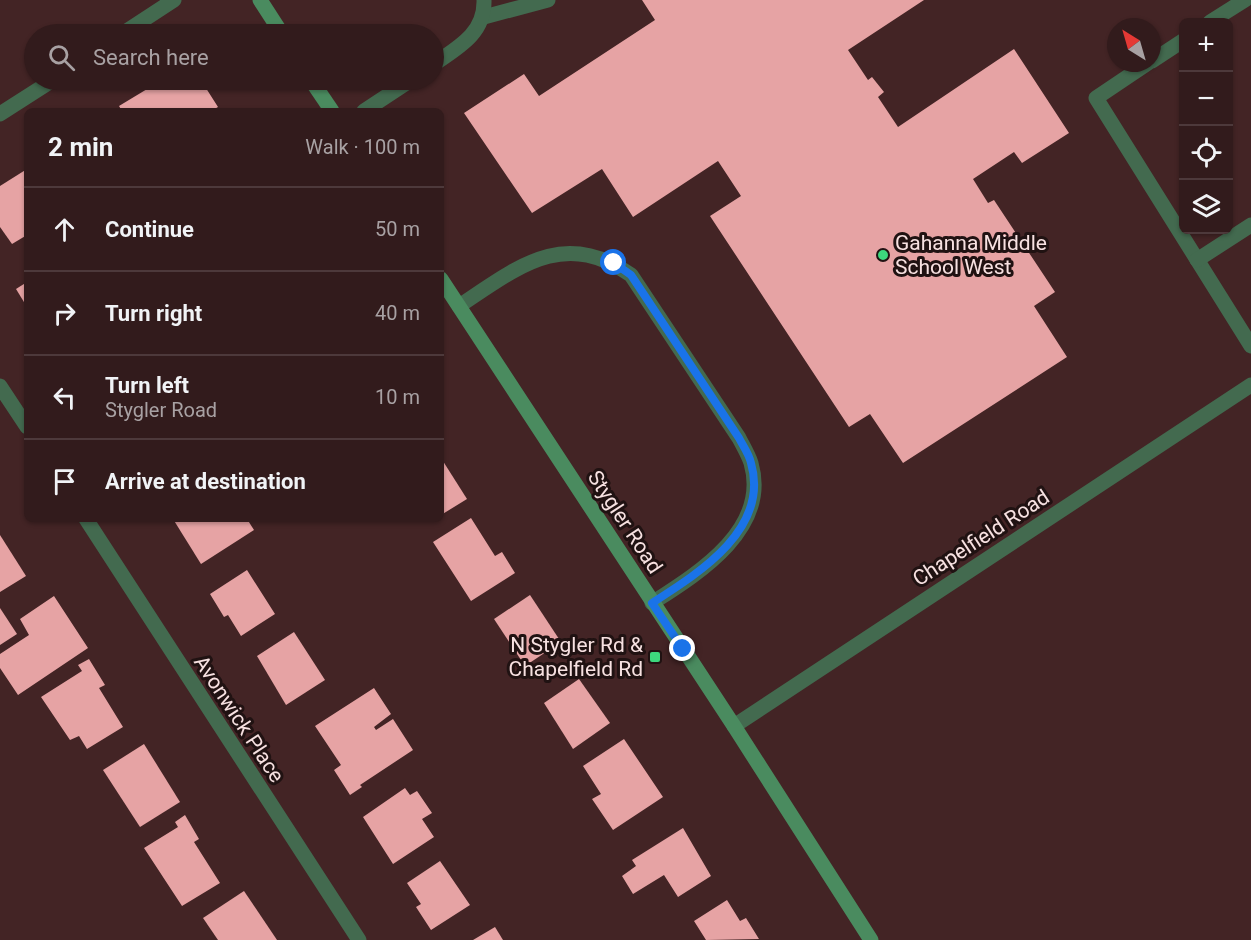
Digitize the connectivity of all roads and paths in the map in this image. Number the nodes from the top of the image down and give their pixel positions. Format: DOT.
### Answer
graph roads {
  1 [pos="174,0"];
  2 [pos="260,0"];
  3 [pos="484,0"];
  4 [pos="548,0"];
  5 [pos="1245,0"];
  6 [pos="484,17"];
  7 [pos="1216,18"];
  8 [pos="137,24"];
  9 [pos="276,24"];
  10 [pos="1179,43"];
  11 [pos="1161,55"];
  12 [pos="444,57"];
  13 [pos="1135,72"];
  14 [pos="37,90"];
  15 [pos="318,90"];
  16 [pos="396,90"];
  17 [pos="330,108"];
  18 [pos="369,108"];
  19 [pos="0,114"];
  20 [pos="1251,225"];
  21 [pos="1197,260"];
  22 [pos="444,284"];
  23 [pos="459,306"];
  24 [pos="1251,346"];
  25 [pos="0,386"];
  26 [pos="1251,386"];
  27 [pos="24,422"];
  28 [pos="88,522"];
  29 [pos="652,603"];
  30 [pos="734,726"];
  31 [pos="359,940"];
  32 [pos="871,940"];
  1 -- 8 [label="street"];
  2 -- 9 [label="main road"];
  3 -- 6 [label="street"];
  4 -- 6 [label="street"];
  5 -- 7 [label="street"];
  6 -- 12 [label="street"];
  10 -- 11 [label="street"];
  13 -- 21 [label="street"];
  14 -- 19 [label="street"];
  15 -- 17 [label="main road"];
  16 -- 18 [label="street"];
  20 -- 21 [label="street"];
  21 -- 24 [label="street"];
  22 -- 23 [label="main road, Stygler Road"];
  23 -- 29 [label="main road, Stygler Road"];
  23 -- 29 [label="street"];
  25 -- 27 [label="street"];
  26 -- 30 [label="street, Chapelfield Road"];
  28 -- 31 [label="street, Avonwick Place"];
  29 -- 30 [label="main road, Stygler Road"];
  30 -- 32 [label="main road, Stygler Road"];
}
